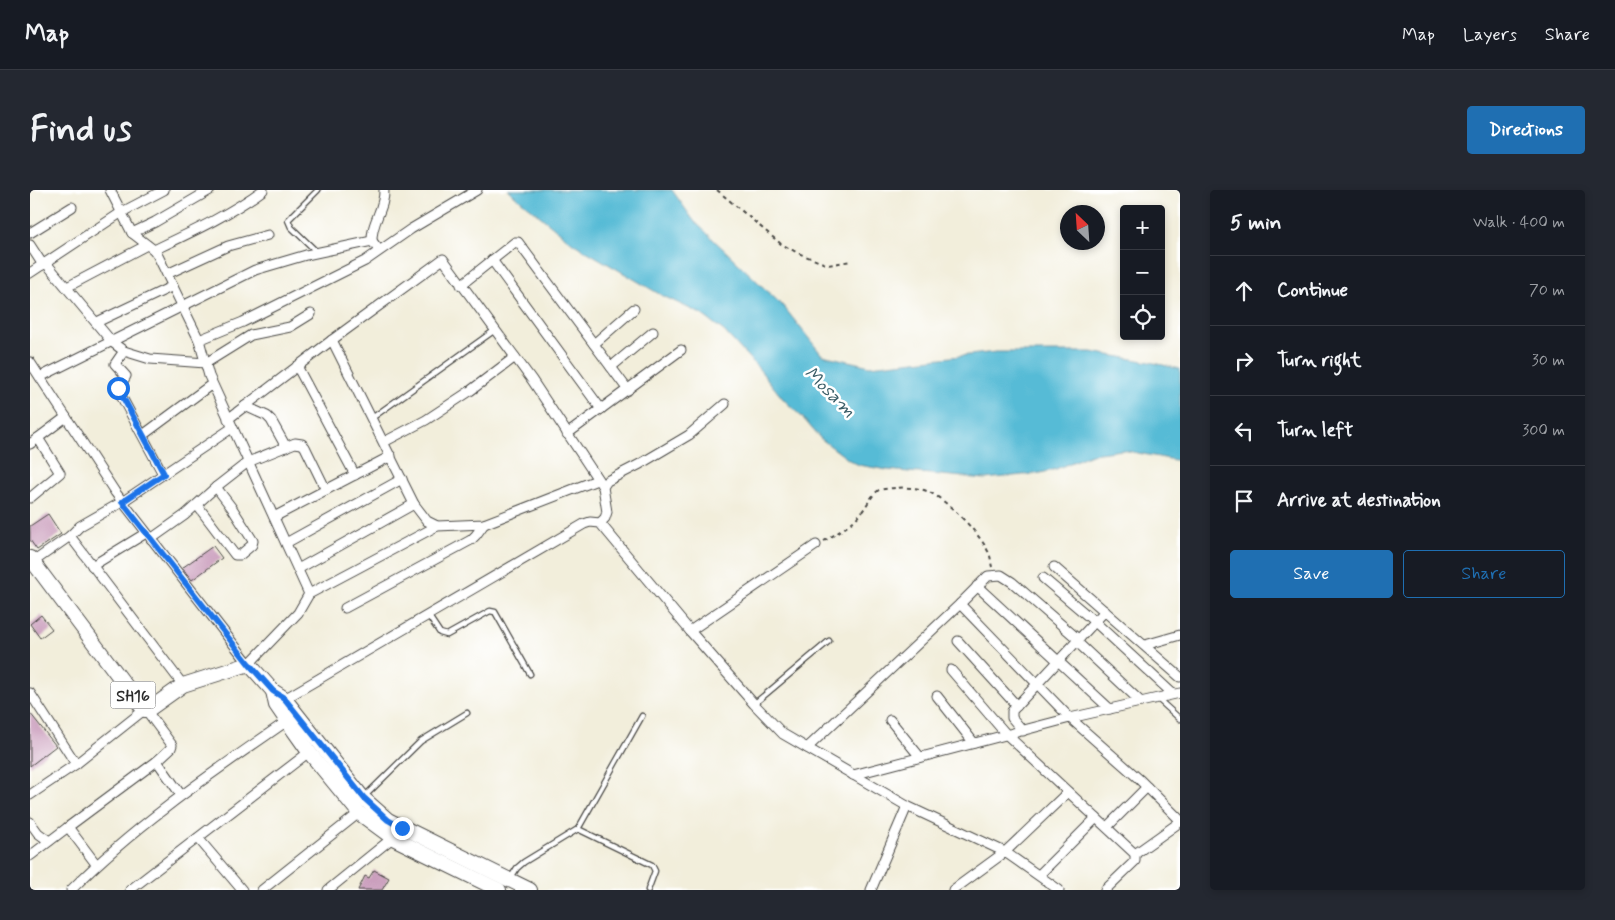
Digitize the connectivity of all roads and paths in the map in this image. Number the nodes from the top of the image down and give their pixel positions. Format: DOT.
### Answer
graph roads {
  1 [pos="111,190"];
  2 [pos="164,190"];
  3 [pos="210,190"];
  4 [pos="263,190"];
  5 [pos="318,190"];
  6 [pos="384,190"];
  7 [pos="477,190"];
  8 [pos="717,190"];
  9 [pos="72,207"];
  10 [pos="122,212"];
  11 [pos="30,233"];
  12 [pos="132,233"];
  13 [pos="268,235"];
  14 [pos="372,241"];
  15 [pos="30,245"];
  16 [pos="150,248"];
  17 [pos="379,250"];
  18 [pos="318,253"];
  19 [pos="492,260"];
  20 [pos="851,261"];
  21 [pos="45,264"];
  22 [pos="30,273"];
  23 [pos="167,274"];
  24 [pos="462,284"];
  25 [pos="173,286"];
  26 [pos="67,287"];
  27 [pos="183,306"];
  28 [pos="634,309"];
  29 [pos="312,314"];
  30 [pos="97,322"];
  31 [pos="496,330"];
  32 [pos="653,332"];
  33 [pos="198,340"];
  34 [pos="332,340"];
  35 [pos="112,342"];
  36 [pos="594,344"];
  37 [pos="681,350"];
  38 [pos="124,351"];
  39 [pos="515,357"];
  40 [pos="30,362"];
  41 [pos="206,363"];
  42 [pos="298,366"];
  43 [pos="611,367"];
  44 [pos="40,377"];
  45 [pos="212,384"];
  46 [pos="628,390"];
  47 [pos="725,404"];
  48 [pos="244,406"];
  49 [pos="601,409"];
  50 [pos="66,417"];
  51 [pos="372,418"];
  52 [pos="228,419"];
  53 [pos="232,428"];
  54 [pos="567,434"];
  55 [pos="143,435"];
  56 [pos="32,441"];
  57 [pos="384,442"];
  58 [pos="286,446"];
  59 [pos="391,456"];
  60 [pos="248,462"];
  61 [pos="164,474"];
  62 [pos="355,475"];
  63 [pos="402,479"];
  64 [pos="600,484"];
  65 [pos="216,487"];
  66 [pos="326,490"];
  67 [pos="30,498"];
  68 [pos="122,502"];
  69 [pos="414,504"];
  70 [pos="197,505"];
  71 [pos="274,518"];
  72 [pos="600,523"];
  73 [pos="484,524"];
  74 [pos="436,526"];
  75 [pos="70,536"];
  76 [pos="148,536"];
  77 [pos="286,543"];
  78 [pos="816,546"];
  79 [pos="31,560"];
  80 [pos="92,566"];
  81 [pos="1054,567"];
  82 [pos="298,569"];
  83 [pos="993,574"];
  84 [pos="1043,578"];
  85 [pos="977,586"];
  86 [pos="309,594"];
  87 [pos="960,604"];
  88 [pos="345,608"];
  89 [pos="1105,611"];
  90 [pos="428,615"];
  91 [pos="1095,622"];
  92 [pos="690,631"];
  93 [pos="1180,635"];
  94 [pos="829,641"];
  95 [pos="958,641"];
  96 [pos="1078,641"];
  97 [pos="1145,645"];
  98 [pos="1059,662"];
  99 [pos="249,664"];
  100 [pos="951,670"];
  101 [pos="530,674"];
  102 [pos="1180,677"];
  103 [pos="183,685"];
  104 [pos="1038,685"];
  105 [pos="30,693"];
  106 [pos="1176,693"];
  107 [pos="937,696"];
  108 [pos="278,698"];
  109 [pos="1157,698"];
  110 [pos="1141,702"];
  111 [pos="754,704"];
  112 [pos="1017,706"];
  113 [pos="1110,709"];
  114 [pos="145,710"];
  115 [pos="468,713"];
  116 [pos="642,716"];
  117 [pos="1070,718"];
  118 [pos="1180,719"];
  119 [pos="890,720"];
  120 [pos="286,721"];
  121 [pos="1023,731"];
  122 [pos="1006,734"];
  123 [pos="974,743"];
  124 [pos="807,748"];
  125 [pos="309,752"];
  126 [pos="920,757"];
  127 [pos="157,761"];
  128 [pos="76,764"];
  129 [pos="853,775"];
  130 [pos="1147,787"];
  131 [pos="1068,792"];
  132 [pos="30,795"];
  133 [pos="181,795"];
  134 [pos="364,798"];
  135 [pos="906,806"];
  136 [pos="359,813"];
  137 [pos="1096,818"];
  138 [pos="1180,821"];
  139 [pos="30,822"];
  140 [pos="68,827"];
  141 [pos="1107,827"];
  142 [pos="578,829"];
  143 [pos="398,833"];
  144 [pos="198,838"];
  145 [pos="50,841"];
  146 [pos="1005,852"];
  147 [pos="1135,854"];
  148 [pos="30,856"];
  149 [pos="96,864"];
  150 [pos="1039,875"];
  151 [pos="509,880"];
  152 [pos="71,890"];
  153 [pos="130,890"];
  154 [pos="242,890"];
  155 [pos="262,890"];
  156 [pos="328,890"];
  157 [pos="499,890"];
  158 [pos="530,890"];
  159 [pos="648,890"];
  160 [pos="871,890"];
  161 [pos="953,890"];
  162 [pos="1059,890"];
  163 [pos="1105,890"];
  1 -- 10 [label="street"];
  2 -- 10 [label="street"];
  3 -- 12 [label="street"];
  4 -- 16 [label="street"];
  5 -- 18 [label="lane"];
  6 -- 14 [label="street"];
  7 -- 17 [label="street"];
  8 -- 20 [label="path"];
  9 -- 11 [label="street"];
  10 -- 12 [label="street"];
  10 -- 21 [label="street"];
  12 -- 16 [label="street"];
  13 -- 23 [label="street"];
  14 -- 17 [label="street"];
  14 -- 18 [label="street"];
  15 -- 21 [label="street"];
  16 -- 23 [label="street"];
  16 -- 26 [label="street"];
  17 -- 33 [label="street"];
  18 -- 27 [label="street"];
  19 -- 24 [label="street"];
  19 -- 36 [label="street"];
  19 -- 49 [label="street"];
  21 -- 22 [label="street"];
  21 -- 26 [label="street"];
  23 -- 25 [label="street"];
  24 -- 31 [label="street"];
  24 -- 34 [label="street"];
  25 -- 27 [label="street"];
  25 -- 30 [label="street"];
  26 -- 30 [label="street"];
  27 -- 33 [label="street"];
  27 -- 35 [label="street"];
  28 -- 36 [label="street"];
  29 -- 41 [label="street"];
  30 -- 35 [label="street"];
  31 -- 39 [label="street"];
  31 -- 51 [label="lane"];
  32 -- 43 [label="street"];
  33 -- 41 [label="street"];
  34 -- 42 [label="street"];
  34 -- 51 [label="street"];
  35 -- 38 [label="street"];
  35 -- 44 [label="street"];
  36 -- 43 [label="street"];
  37 -- 46 [label="street"];
  38 -- 41 [label="street"];
  38 -- 55 [label="street"];
  39 -- 54 [label="street"];
  39 -- 57 [label="street"];
  40 -- 44 [label="street"];
  41 -- 45 [label="street"];
  42 -- 48 [label="street"];
  42 -- 62 [label="street"];
  43 -- 46 [label="street"];
  44 -- 50 [label="street"];
  45 -- 52 [label="street"];
  45 -- 55 [label="street"];
  46 -- 49 [label="street"];
  47 -- 64 [label="street"];
  48 -- 52 [label="street"];
  48 -- 58 [label="street"];
  49 -- 54 [label="street"];
  50 -- 56 [label="street"];
  50 -- 68 [label="street"];
  51 -- 57 [label="street"];
  52 -- 53 [label="street"];
  53 -- 60 [label="street"];
  53 -- 61 [label="street"];
  54 -- 64 [label="street"];
  55 -- 61 [label="street"];
  56 -- 67 [label="street"];
  57 -- 59 [label="street"];
  58 -- 60 [label="street"];
  58 -- 66 [label="street"];
  59 -- 62 [label="street"];
  59 -- 63 [label="street"];
  60 -- 65 [label="street"];
  60 -- 71 [label="street"];
  61 -- 68 [label="street"];
  62 -- 66 [label="street"];
  63 -- 69 [label="street"];
  63 -- 77 [label="street"];
  64 -- 72 [label="street"];
  64 -- 73 [label="street"];
  65 -- 70 [label="street"];
  65 -- 70 [label="street"];
  66 -- 71 [label="street"];
  68 -- 75 [label="street"];
  68 -- 76 [label="street"];
  69 -- 74 [label="street"];
  69 -- 82 [label="street"];
  70 -- 76 [label="street"];
  71 -- 77 [label="street"];
  72 -- 90 [label="street"];
  72 -- 92 [label="street"];
  73 -- 74 [label="street"];
  73 -- 88 [label="street"];
  74 -- 86 [label="street"];
  75 -- 79 [label="street"];
  75 -- 80 [label="street"];
  76 -- 80 [label="street"];
  76 -- 99 [label="street"];
  77 -- 82 [label="street"];
  78 -- 83 [label="path"];
  78 -- 92 [label="street"];
  79 -- 114 [label="main road, SH16"];
  80 -- 103 [label="street"];
  81 -- 89 [label="street"];
  82 -- 86 [label="street"];
  83 -- 85 [label="street"];
  83 -- 96 [label="street"];
  84 -- 91 [label="street"];
  85 -- 87 [label="street"];
  85 -- 98 [label="street"];
  86 -- 99 [label="street"];
  87 -- 104 [label="street"];
  87 -- 124 [label="street"];
  89 -- 91 [label="street"];
  89 -- 97 [label="street"];
  90 -- 101 [label="lane"];
  90 -- 108 [label="street"];
  91 -- 96 [label="street"];
  91 -- 106 [label="street"];
  92 -- 111 [label="street"];
  93 -- 97 [label="street"];
  94 -- 111 [label="lane"];
  95 -- 112 [label="street"];
  96 -- 98 [label="street"];
  96 -- 110 [label="street"];
  97 -- 102 [label="street"];
  98 -- 104 [label="street"];
  98 -- 113 [label="street"];
  99 -- 103 [label="main road, SH16"];
  99 -- 108 [label="main road"];
  100 -- 122 [label="street"];
  103 -- 114 [label="main road, SH16"];
  104 -- 112 [label="street"];
  104 -- 117 [label="street"];
  105 -- 128 [label="street"];
  106 -- 109 [label="street"];
  107 -- 123 [label="street"];
  108 -- 120 [label="main road"];
  108 -- 134 [label="main road"];
  109 -- 110 [label="street"];
  109 -- 118 [label="lane"];
  110 -- 113 [label="street"];
  111 -- 124 [label="street"];
  112 -- 121 [label="street"];
  113 -- 117 [label="street"];
  114 -- 127 [label="street"];
  114 -- 128 [label="street"];
  115 -- 134 [label="lane"];
  116 -- 142 [label="lane"];
  117 -- 121 [label="street"];
  117 -- 130 [label="street"];
  119 -- 126 [label="street"];
  120 -- 125 [label="main road"];
  120 -- 133 [label="street"];
  121 -- 122 [label="street"];
  122 -- 123 [label="street"];
  122 -- 131 [label="street"];
  123 -- 126 [label="street"];
  124 -- 129 [label="street"];
  125 -- 136 [label="main road"];
  125 -- 144 [label="street"];
  126 -- 129 [label="street"];
  127 -- 133 [label="street"];
  127 -- 140 [label="street"];
  128 -- 132 [label="street"];
  129 -- 135 [label="street"];
  130 -- 138 [label="street"];
  130 -- 141 [label="street"];
  131 -- 137 [label="street"];
  131 -- 146 [label="street"];
  133 -- 149 [label="street"];
  134 -- 143 [label="main road"];
  135 -- 146 [label="street"];
  135 -- 160 [label="street"];
  136 -- 143 [label="main road"];
  136 -- 155 [label="street"];
  137 -- 141 [label="street"];
  137 -- 150 [label="street"];
  138 -- 147 [label="street"];
  139 -- 145 [label="street"];
  140 -- 145 [label="street"];
  140 -- 149 [label="street"];
  141 -- 147 [label="street"];
  142 -- 151 [label="lane"];
  142 -- 159 [label="lane"];
  143 -- 151 [label="main road"];
  143 -- 156 [label="street"];
  143 -- 157 [label="main road"];
  144 -- 153 [label="street"];
  144 -- 154 [label="street"];
  145 -- 148 [label="street"];
  146 -- 150 [label="street"];
  146 -- 161 [label="street"];
  147 -- 163 [label="street"];
  149 -- 152 [label="street"];
  150 -- 162 [label="street"];
  151 -- 158 [label="main road"];
}
